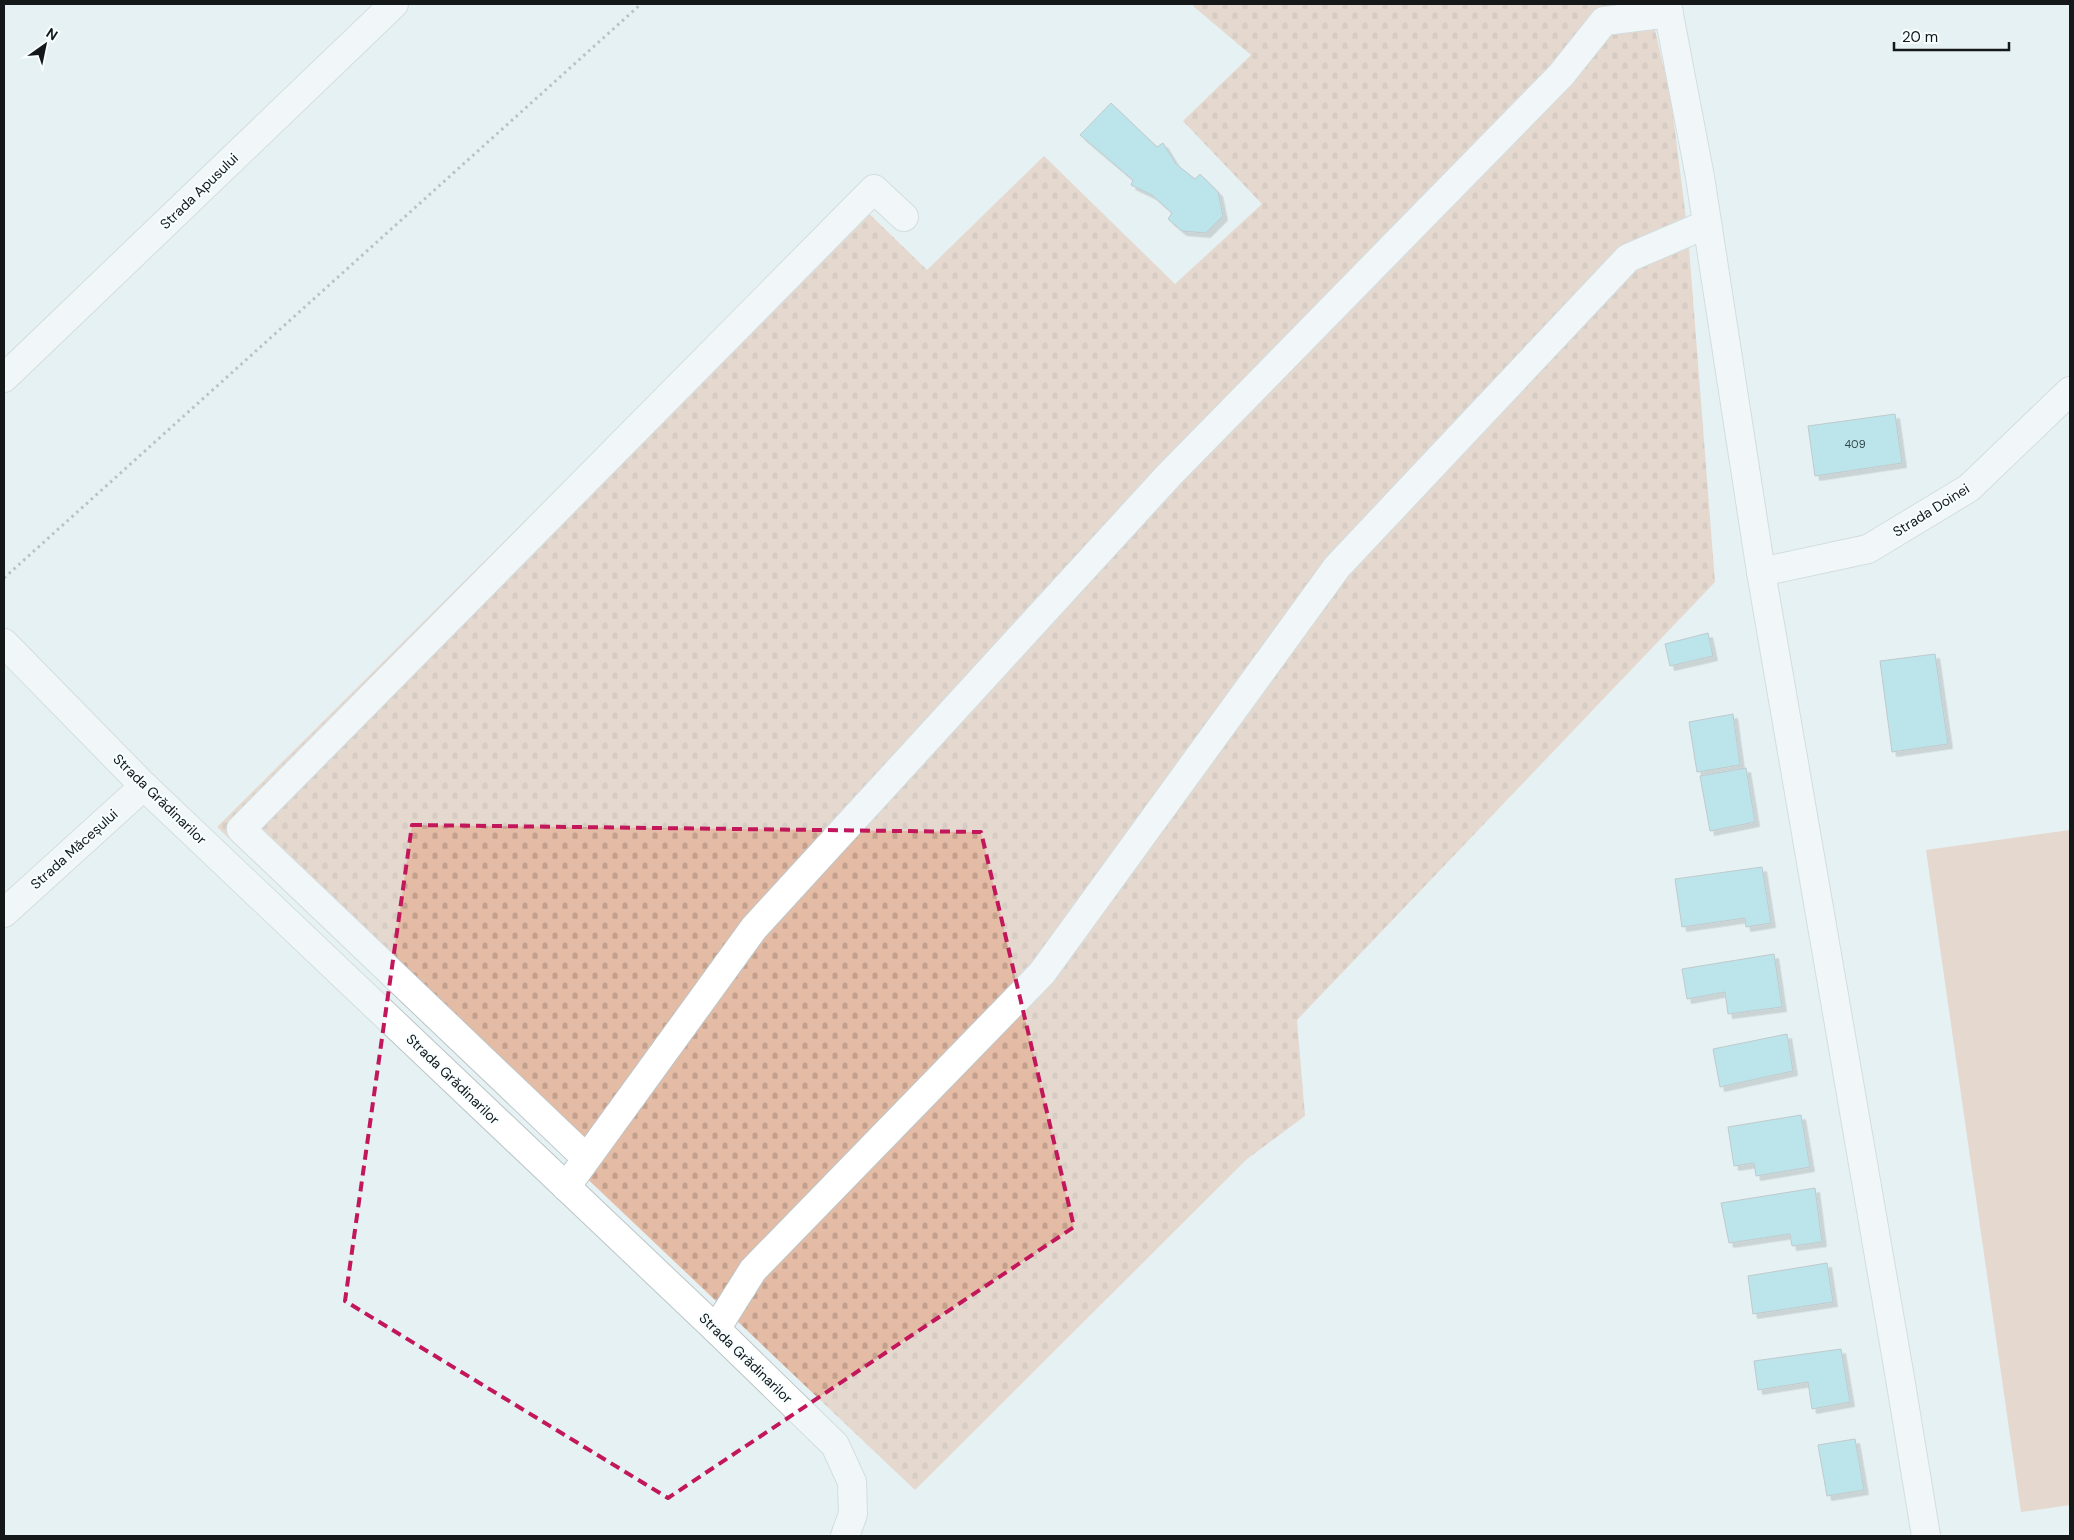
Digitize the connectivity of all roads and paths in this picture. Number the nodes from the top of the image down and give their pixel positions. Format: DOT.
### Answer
graph roads {
  1 [pos="394,4"];
  2 [pos="641,4"];
  3 [pos="1668,9"];
  4 [pos="1604,12"];
  5 [pos="904,217"];
  6 [pos="1707,224"];
  7 [pos="4,378"];
  8 [pos="2070,391"];
  9 [pos="1761,572"];
  10 [pos="4,578"];
  11 [pos="4,643"];
  12 [pos="144,786"];
  13 [pos="4,913"];
  14 [pos="586,1158"];
  15 [pos="566,1187"];
  16 [pos="716,1329"];
  17 [pos="846,1536"];
  18 [pos="1926,1536"];
  1 -- 7 [label="street, Strada Apusului"];
  2 -- 10 [label="path"];
  3 -- 4 [label="street"];
  3 -- 6 [label="street"];
  4 -- 14 [label="street"];
  5 -- 14 [label="street"];
  6 -- 9 [label="street"];
  6 -- 16 [label="street"];
  8 -- 9 [label="street, Strada Doinei"];
  9 -- 18 [label="street"];
  11 -- 12 [label="street, Strada Grădinarilor"];
  12 -- 13 [label="street, Strada Măceșului"];
  12 -- 15 [label="street, Strada Grădinarilor"];
  14 -- 15 [label="street"];
  15 -- 16 [label="street, Strada Grădinarilor"];
  16 -- 17 [label="street, Strada Grădinarilor"];
}
